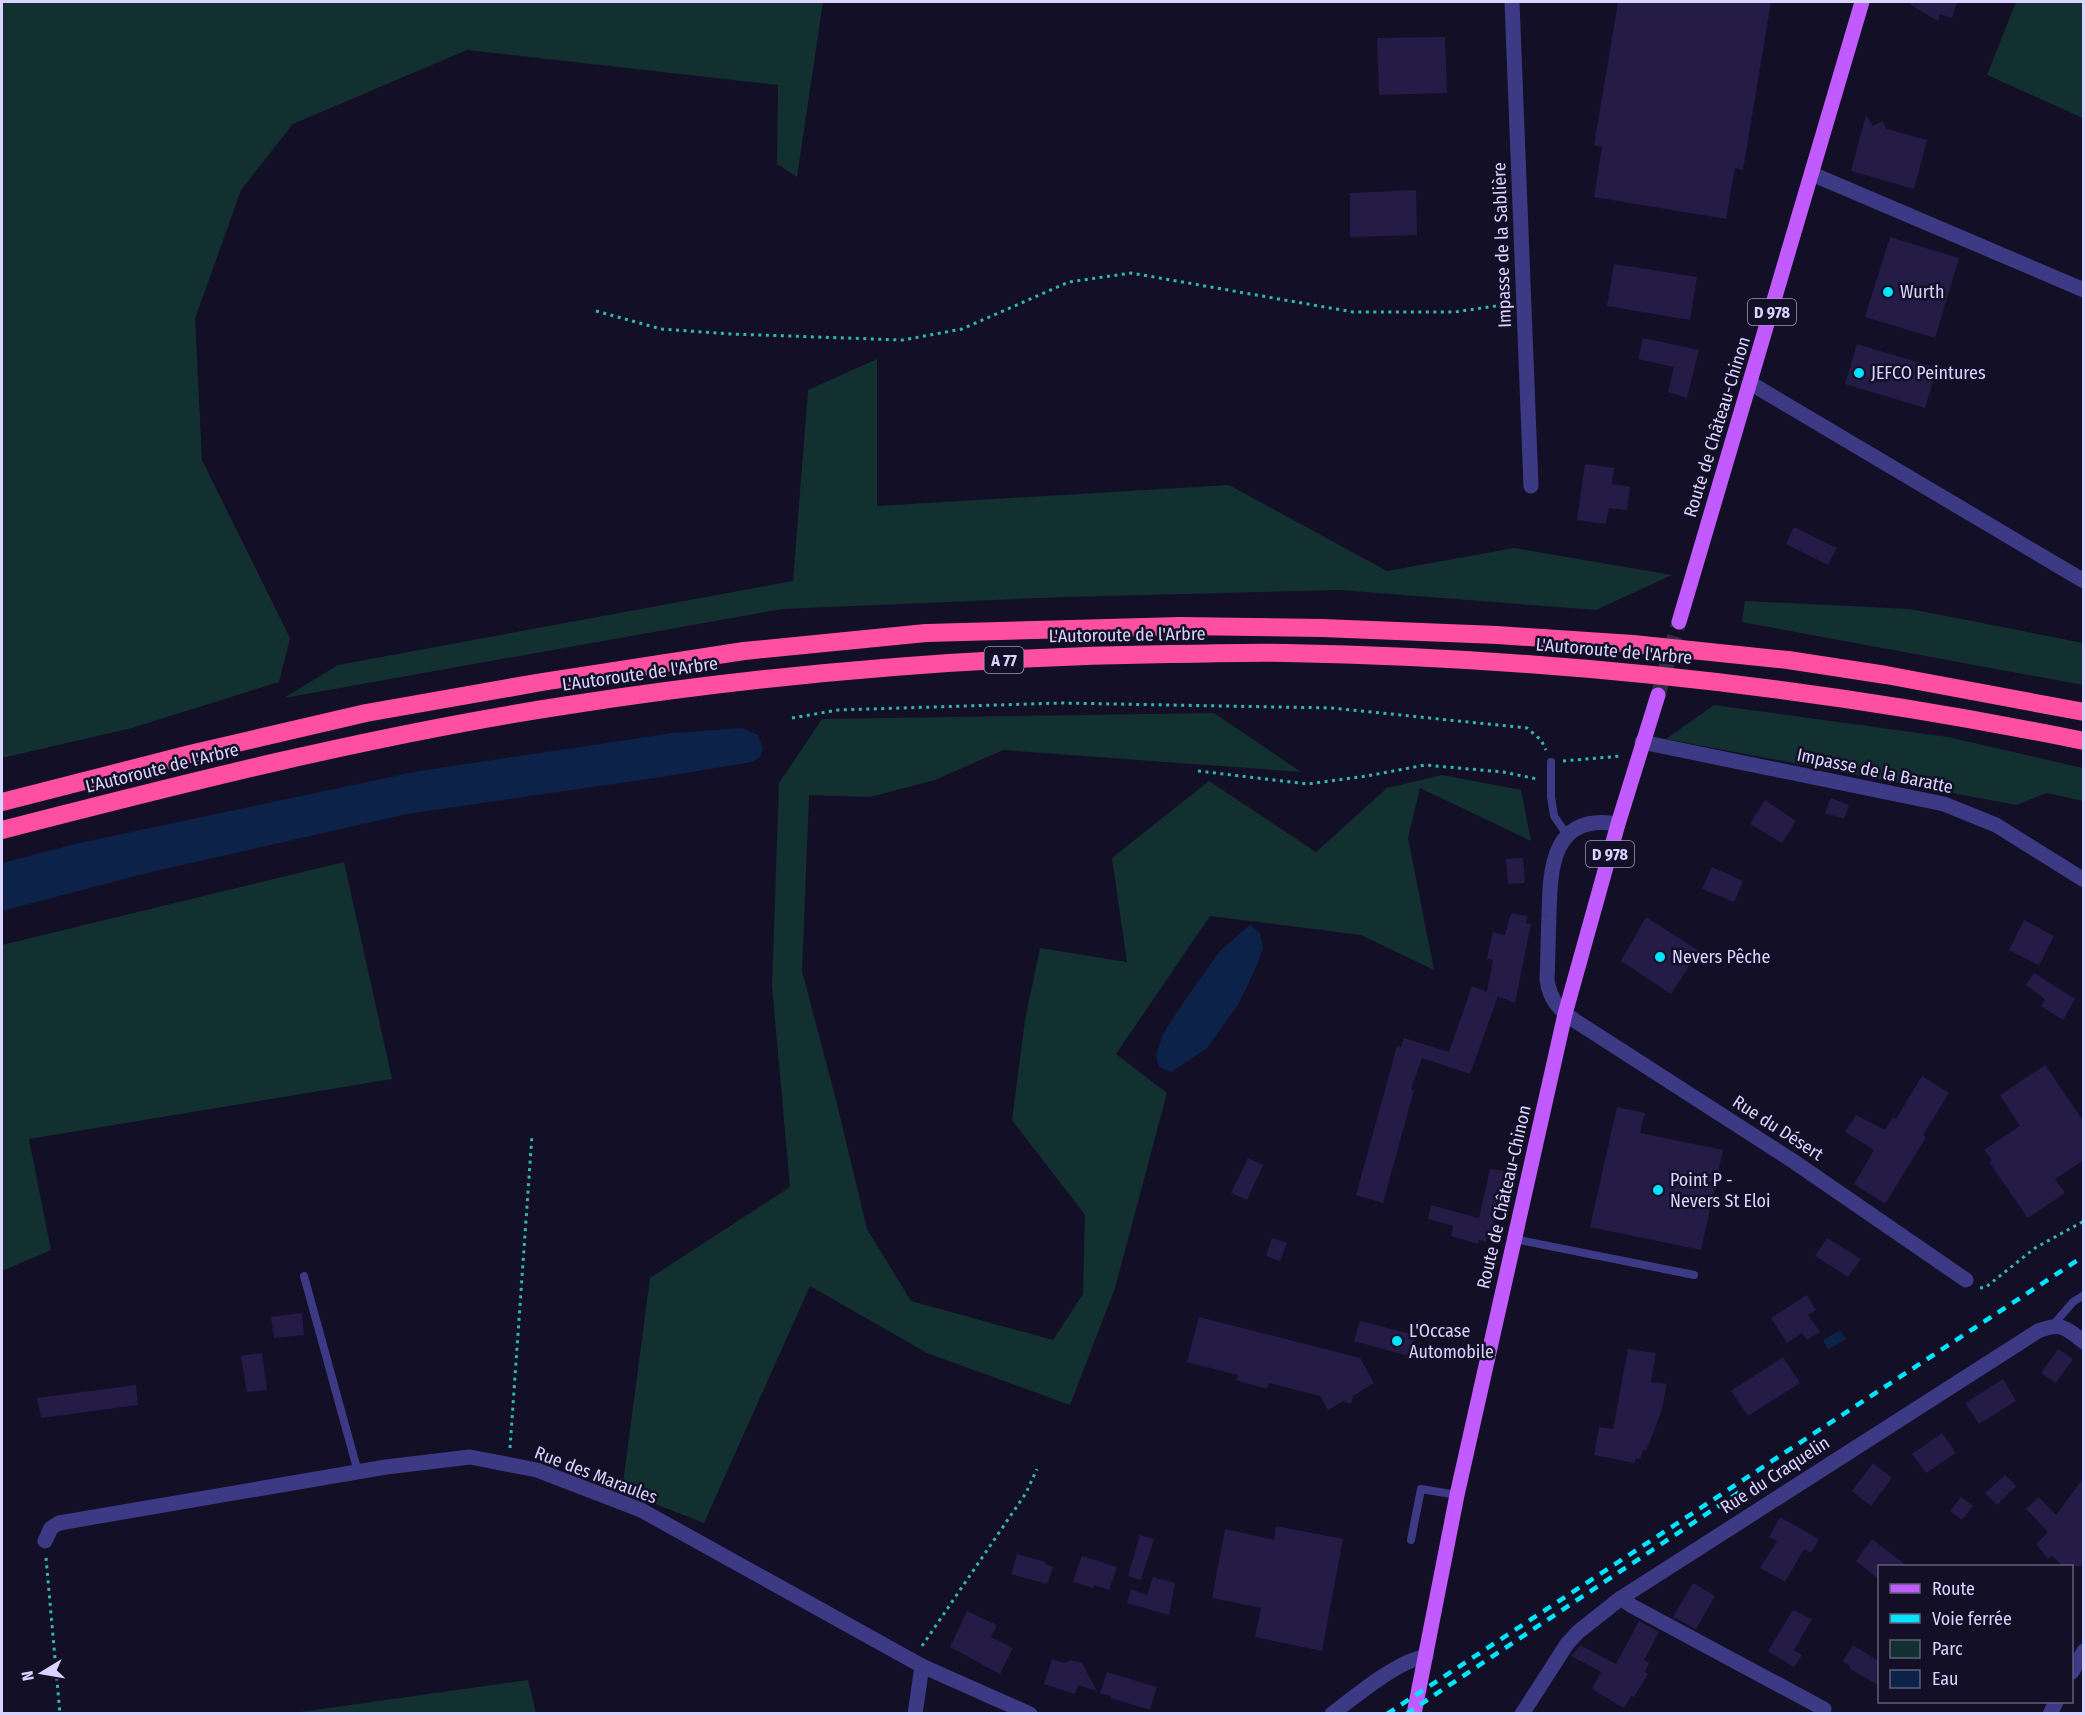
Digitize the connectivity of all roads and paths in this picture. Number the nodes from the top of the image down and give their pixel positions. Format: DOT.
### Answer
graph roads {
  1 [pos="1512,2"];
  2 [pos="1862,2"];
  3 [pos="1812,174"];
  4 [pos="2084,290"];
  5 [pos="1524,302"];
  6 [pos="596,311"];
  7 [pos="1750,383"];
  8 [pos="1531,486"];
  9 [pos="2084,581"];
  10 [pos="1679,622"];
  11 [pos="1658,695"];
  12 [pos="2084,712"];
  13 [pos="792,718"];
  14 [pos="2084,741"];
  15 [pos="1640,748"];
  16 [pos="1551,762"];
  17 [pos="1198,771"];
  18 [pos="1551,781"];
  19 [pos="2,802"];
  20 [pos="1618,824"];
  21 [pos="2,830"];
  22 [pos="1568,836"];
  23 [pos="2084,879"];
  24 [pos="1565,1014"];
  25 [pos="532,1135"];
  26 [pos="2084,1221"];
  27 [pos="1514,1239"];
  28 [pos="1694,1275"];
  29 [pos="304,1276"];
  30 [pos="1966,1280"];
  31 [pos="2084,1295"];
  32 [pos="2053,1325"];
  33 [pos="2084,1342"];
  34 [pos="509,1465"];
  35 [pos="1037,1469"];
  36 [pos="358,1472"];
  37 [pos="1457,1495"];
  38 [pos="1411,1540"];
  39 [pos="45,1541"];
  40 [pos="1622,1598"];
  41 [pos="2084,1651"];
  42 [pos="1426,1656"];
  43 [pos="917,1663"];
  44 [pos="2073,1670"];
  45 [pos="1824,1709"];
  46 [pos="60,1713"];
  47 [pos="915,1713"];
  48 [pos="1030,1713"];
  49 [pos="1332,1713"];
  50 [pos="1414,1713"];
  51 [pos="1522,1713"];
  1 -- 5 [label="street, Impasse de la Sablière"];
  2 -- 3 [label="main road, Route de Château-Chinon / D 978"];
  3 -- 4 [label="street"];
  3 -- 7 [label="main road, Route de Château-Chinon / D 978"];
  5 -- 6 [label="path"];
  5 -- 8 [label="street, Impasse de la Sablière"];
  7 -- 9 [label="street"];
  7 -- 10 [label="main road, Route de Château-Chinon / D 978"];
  11 -- 15 [label="main road, Route de Château-Chinon / D 978"];
  12 -- 19 [label="highway, L'Autoroute de l'Arbre / A 77"];
  13 -- 16 [label="path"];
  14 -- 21 [label="highway, L'Autoroute de l'Arbre / A 77"];
  15 -- 16 [label="path"];
  15 -- 20 [label="main road, Route de Château-Chinon / D 978"];
  15 -- 23 [label="street, Impasse de la Baratte"];
  16 -- 18 [label="lane"];
  17 -- 18 [label="path"];
  18 -- 22 [label="lane"];
  20 -- 22 [label="street"];
  20 -- 24 [label="main road, Route de Château-Chinon / D 978"];
  22 -- 24 [label="street"];
  24 -- 27 [label="main road, Route de Château-Chinon / D 978"];
  24 -- 30 [label="street, Rue du Désert"];
  25 -- 34 [label="path"];
  26 -- 30 [label="path"];
  27 -- 28 [label="lane"];
  27 -- 37 [label="main road, Route de Château-Chinon / D 978"];
  29 -- 36 [label="lane"];
  31 -- 32 [label="lane"];
  32 -- 33 [label="street"];
  32 -- 40 [label="street, Rue du Craquelin"];
  34 -- 36 [label="street, Rue des Maraules"];
  34 -- 43 [label="street, Rue des Maraules"];
  35 -- 43 [label="path"];
  36 -- 39 [label="street, Rue des Maraules"];
  37 -- 38 [label="lane"];
  37 -- 42 [label="main road, Route de Château-Chinon / D 978"];
  39 -- 46 [label="path"];
  40 -- 45 [label="street"];
  40 -- 51 [label="street, Rue du Craquelin"];
  41 -- 44 [label="street"];
  42 -- 49 [label="street"];
  42 -- 50 [label="main road, Route de Château-Chinon / D 978"];
  43 -- 47 [label="street"];
  43 -- 48 [label="street, Rue des Maraules"];
}
